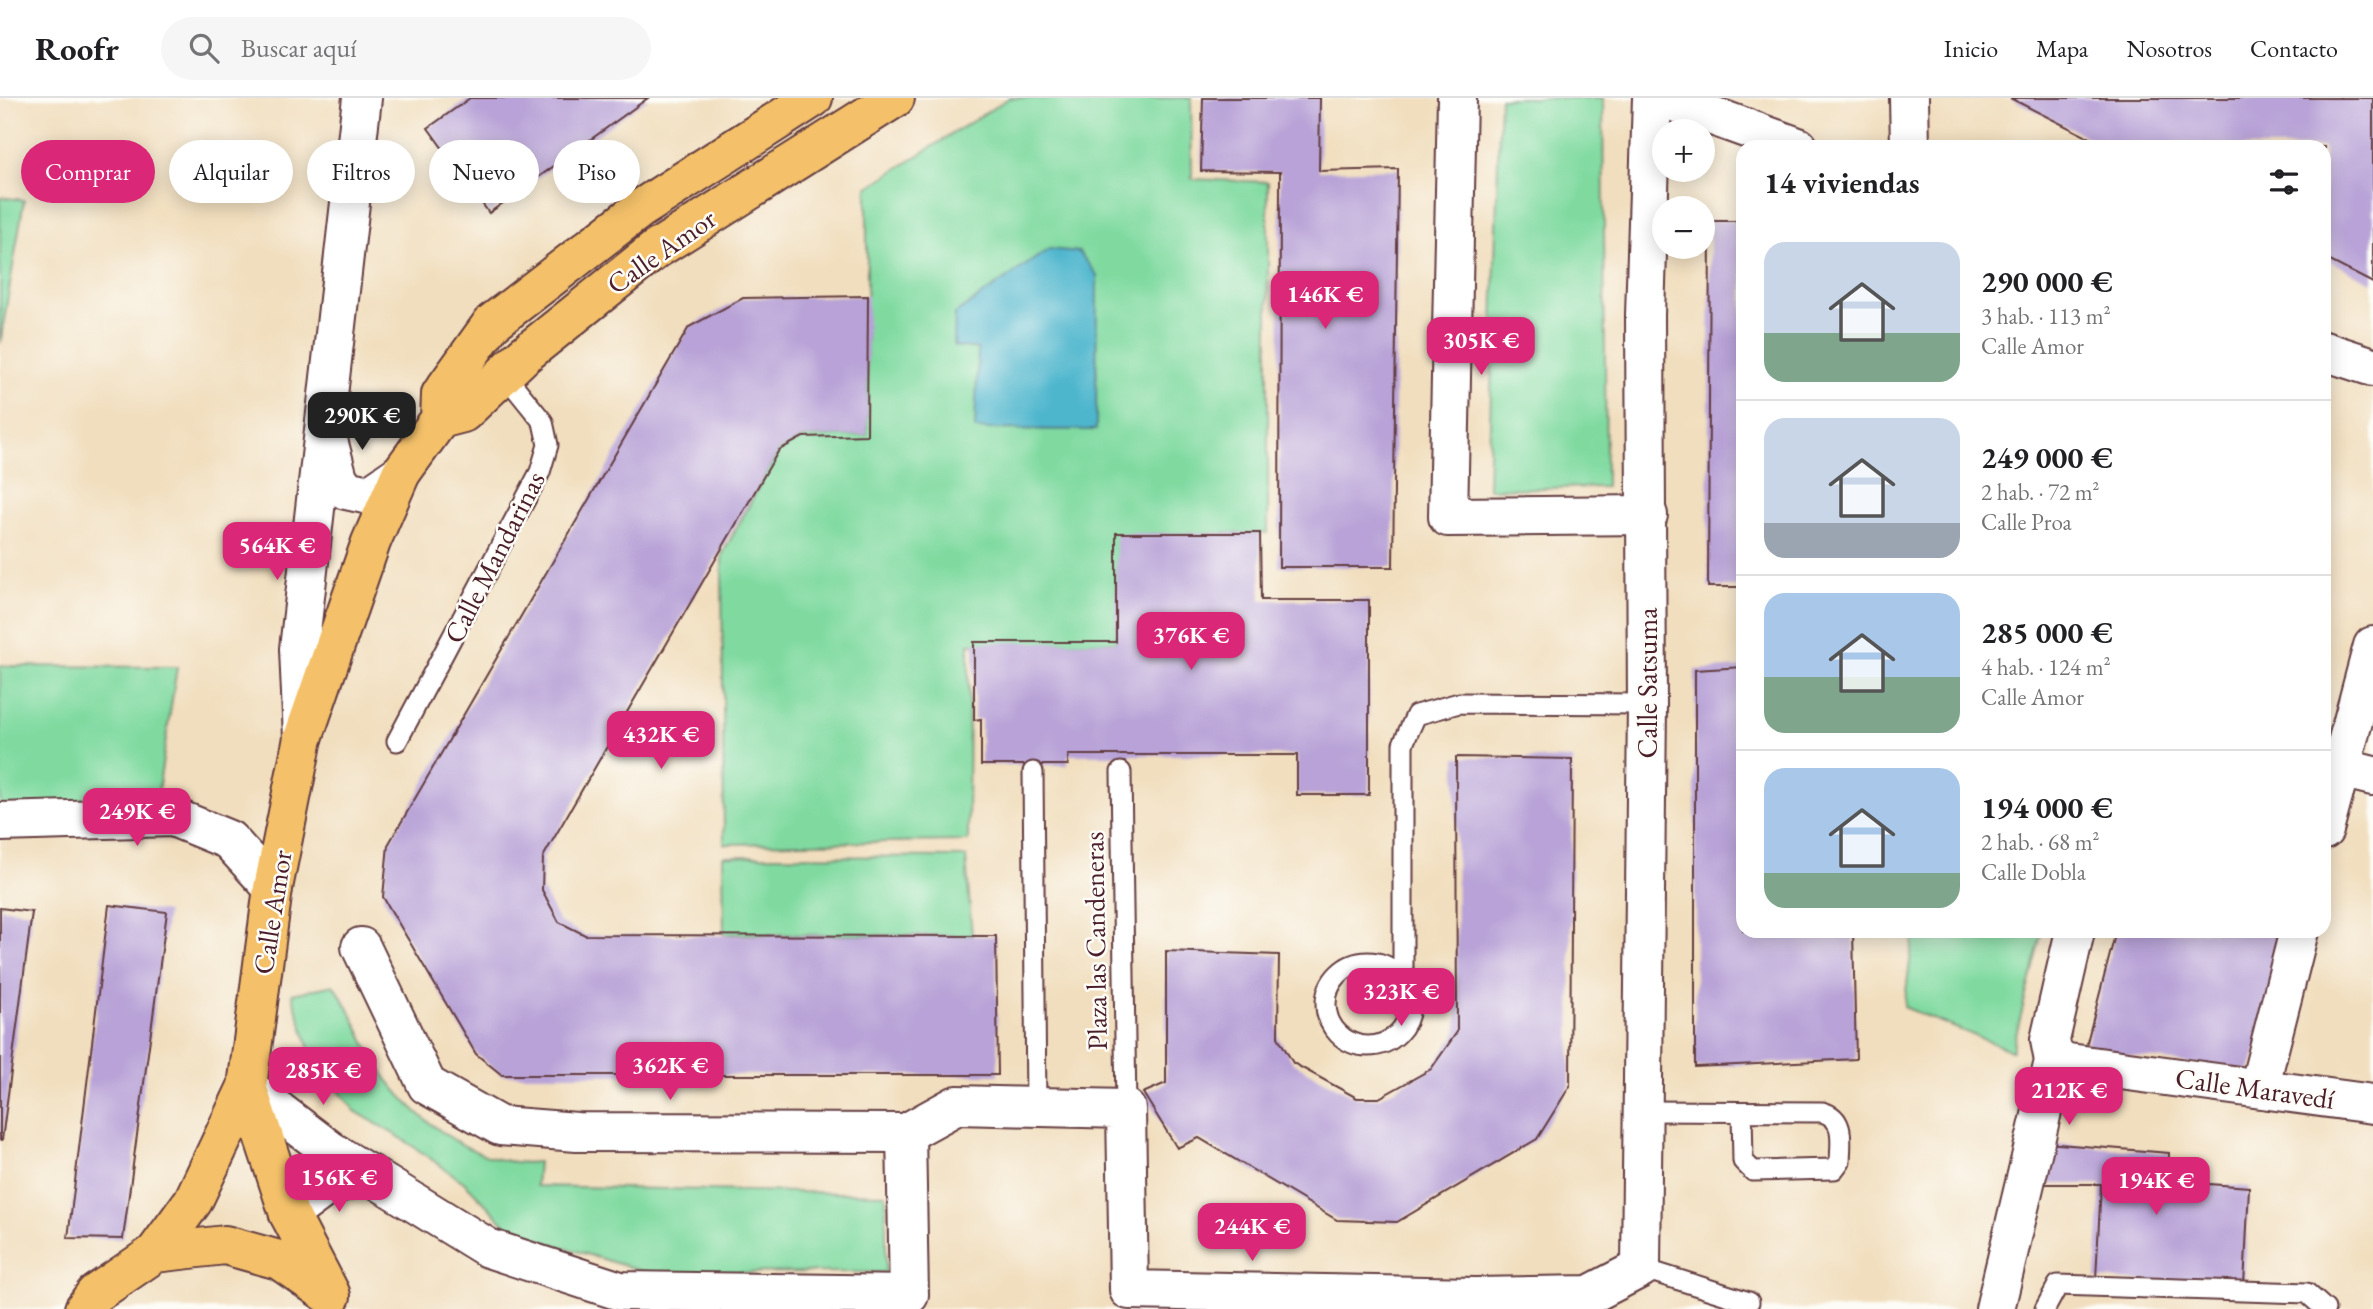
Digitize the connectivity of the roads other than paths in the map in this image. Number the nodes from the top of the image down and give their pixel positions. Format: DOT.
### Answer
graph roads {
  1 [pos="362,98"];
  2 [pos="813,98"];
  3 [pos="895,98"];
  4 [pos="1457,98"];
  5 [pos="1652,98"];
  6 [pos="1663,98"];
  7 [pos="1909,98"];
  8 [pos="1779,140"];
  9 [pos="1910,140"];
  10 [pos="2331,353"];
  11 [pos="2373,367"];
  12 [pos="505,375"];
  13 [pos="440,419"];
  14 [pos="325,428"];
  15 [pos="401,473"];
  16 [pos="1648,515"];
  17 [pos="2373,646"];
  18 [pos="1647,704"];
  19 [pos="303,738"];
  20 [pos="397,741"];
  21 [pos="2346,769"];
  22 [pos="1033,772"];
  23 [pos="1121,772"];
  24 [pos="2331,811"];
  25 [pos="0,822"];
  26 [pos="273,888"];
  27 [pos="2074,938"];
  28 [pos="2297,938"];
  29 [pos="361,947"];
  30 [pos="1403,980"];
  31 [pos="2054,1060"];
  32 [pos="247,1087"];
  33 [pos="2259,1088"];
  34 [pos="2373,1104"];
  35 [pos="1036,1107"];
  36 [pos="1126,1109"];
  37 [pos="1644,1111"];
  38 [pos="1742,1113"];
  39 [pos="906,1133"];
  40 [pos="370,1174"];
  41 [pos="289,1214"];
  42 [pos="155,1253"];
  43 [pos="1641,1268"];
  44 [pos="335,1302"];
  45 [pos="1749,1302"];
  46 [pos="84,1309"];
  47 [pos="1994,1309"];
  48 [pos="2045,1309"];
  49 [pos="2325,1309"];
  1 -- 14 [label="street, Calle Amor"];
  2 -- 13 [label="main road, Calle Amor"];
  3 -- 12 [label="main road, Calle Amor"];
  4 -- 16 [label="street"];
  5 -- 16 [label="street, Calle Satsuma"];
  6 -- 8 [label="street"];
  7 -- 9 [label="street"];
  10 -- 11 [label="street"];
  12 -- 13 [label="main road, Calle Amor"];
  12 -- 20 [label="lane, Calle Mandarinas"];
  13 -- 15 [label="main road, Calle Amor"];
  14 -- 15 [label="street, Calle Amor"];
  14 -- 19 [label="street, Calle Amor"];
  15 -- 19 [label="main road, Calle Amor"];
  16 -- 18 [label="street, Calle Satsuma"];
  17 -- 21 [label="street"];
  18 -- 30 [label="lane"];
  18 -- 37 [label="street, Calle Satsuma"];
  19 -- 26 [label="main road, Calle Amor"];
  21 -- 24 [label="street"];
  22 -- 35 [label="lane"];
  23 -- 36 [label="lane, Plaza las Candeneras"];
  25 -- 26 [label="street"];
  26 -- 32 [label="main road, Calle Amor"];
  27 -- 31 [label="street"];
  28 -- 33 [label="street"];
  29 -- 39 [label="street"];
  30 -- 30 [label="lane"];
  31 -- 33 [label="street, Calle Maravedí"];
  31 -- 47 [label="street"];
  32 -- 40 [label="street"];
  32 -- 41 [label="main road, Calle Amor"];
  32 -- 42 [label="main road, Calle Amor"];
  33 -- 34 [label="street, Calle Maravedí"];
  35 -- 36 [label="street"];
  35 -- 39 [label="street"];
  36 -- 43 [label="street"];
  37 -- 38 [label="lane"];
  37 -- 43 [label="street, Calle Satsuma"];
  38 -- 38 [label="lane"];
  39 -- 40 [label="street"];
  40 -- 41 [label="street"];
  41 -- 44 [label="main road, Calle Amor"];
  42 -- 44 [label="main road"];
  42 -- 46 [label="main road"];
  43 -- 45 [label="lane"];
  48 -- 49 [label="lane"];
}
